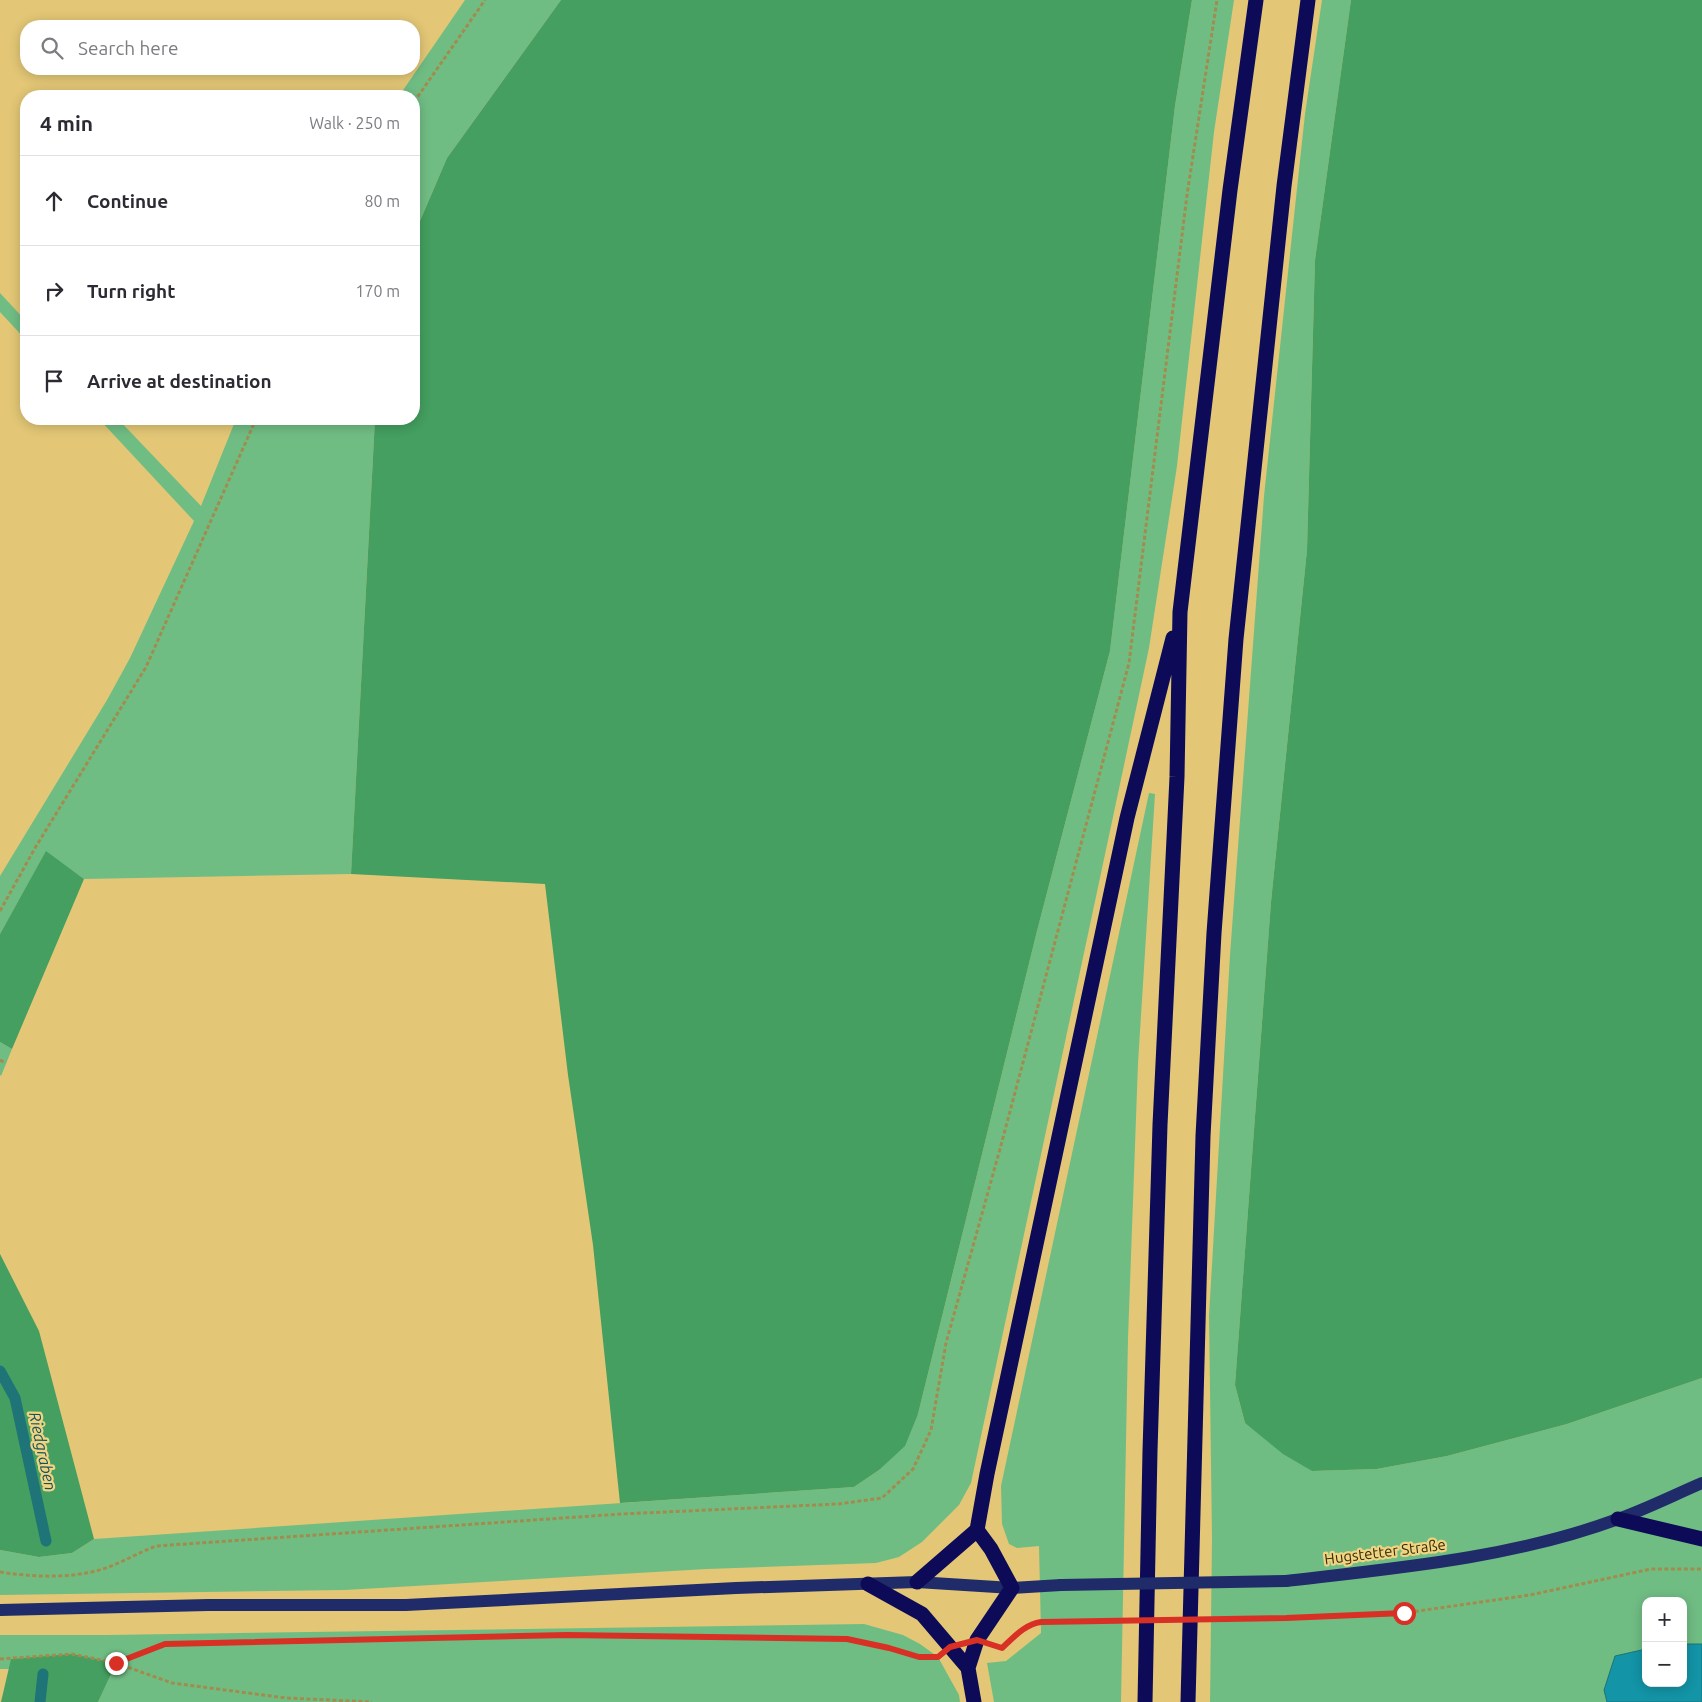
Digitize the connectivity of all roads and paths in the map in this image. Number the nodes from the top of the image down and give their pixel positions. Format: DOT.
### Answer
graph roads {
  1 [pos="485,0"];
  2 [pos="1216,0"];
  3 [pos="1256,0"];
  4 [pos="1308,0"];
  5 [pos="420,93"];
  6 [pos="253,425"];
  7 [pos="1180,612"];
  8 [pos="0,911"];
  9 [pos="0,1060"];
  10 [pos="6,1063"];
  11 [pos="1702,1483"];
  12 [pos="1618,1519"];
  13 [pos="977,1530"];
  14 [pos="1702,1539"];
  15 [pos="1702,1570"];
  16 [pos="0,1572"];
  17 [pos="917,1582"];
  18 [pos="868,1584"];
  19 [pos="1012,1588"];
  20 [pos="0,1610"];
  21 [pos="977,1640"];
  22 [pos="950,1647"];
  23 [pos="0,1659"];
  24 [pos="116,1663"];
  25 [pos="968,1668"];
  26 [pos="372,1702"];
  27 [pos="974,1702"];
  28 [pos="1145,1702"];
  29 [pos="1188,1702"];
  1 -- 5 [label="path"];
  2 -- 16 [label="path"];
  3 -- 7 [label="highway"];
  4 -- 29 [label="highway"];
  6 -- 8 [label="path"];
  7 -- 13 [label="highway"];
  7 -- 28 [label="highway"];
  9 -- 10 [label="path"];
  11 -- 12 [label="main road, Hugstetter Straße"];
  12 -- 14 [label="highway"];
  12 -- 19 [label="main road, Hugstetter Straße, bridge"];
  13 -- 17 [label="highway"];
  13 -- 19 [label="highway"];
  15 -- 21 [label="path, bridge"];
  17 -- 18 [label="main road, Hugstetter Straße"];
  17 -- 19 [label="main road, Hugstetter Straße"];
  18 -- 20 [label="main road, Hugstetter Straße"];
  18 -- 22 [label="highway"];
  19 -- 21 [label="highway"];
  21 -- 25 [label="highway"];
  22 -- 24 [label="path"];
  22 -- 25 [label="highway"];
  23 -- 24 [label="path"];
  24 -- 26 [label="path"];
  25 -- 27 [label="highway"];
}
